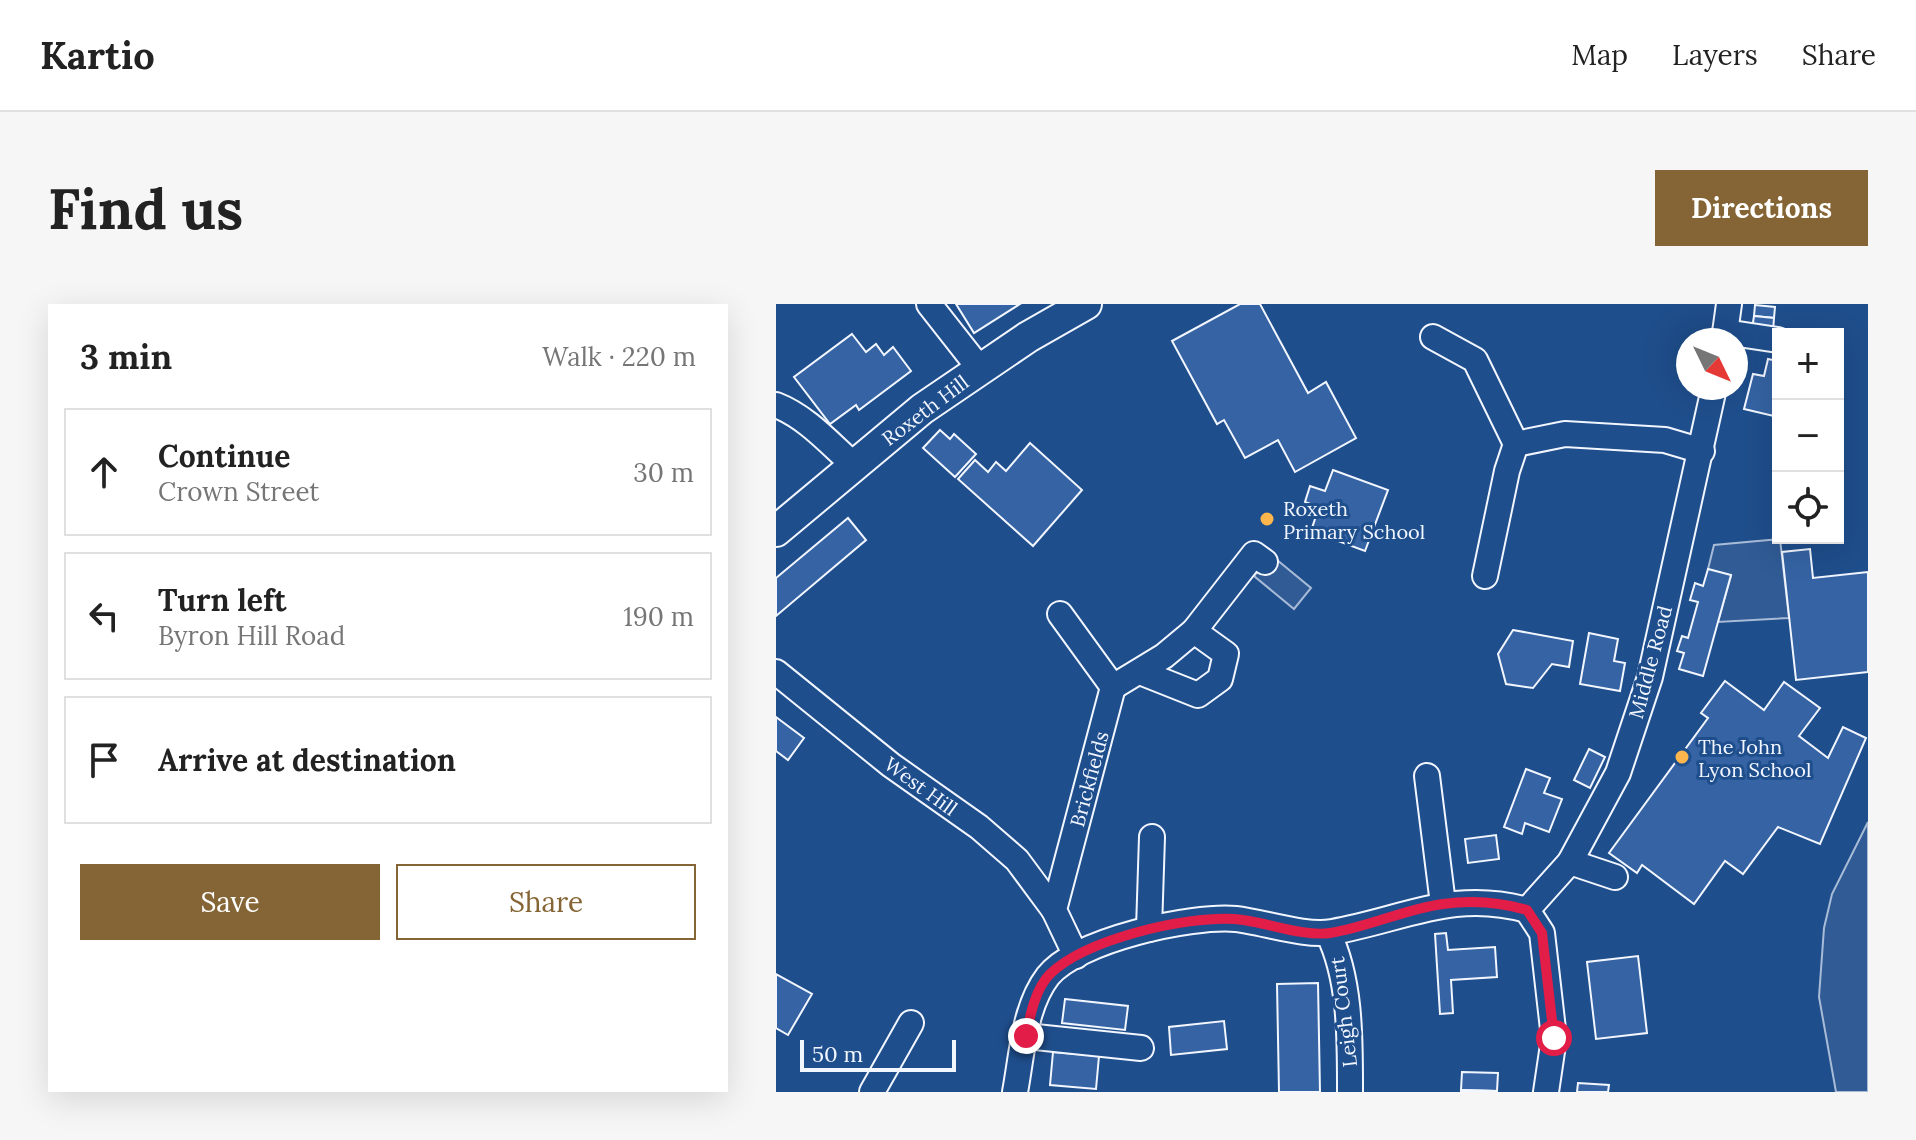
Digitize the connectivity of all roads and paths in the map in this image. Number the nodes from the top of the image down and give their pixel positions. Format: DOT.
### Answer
graph roads {
  1 [pos="929,304"];
  2 [pos="1086,304"];
  3 [pos="1729,304"];
  4 [pos="1726,328"];
  5 [pos="1433,337"];
  6 [pos="1748,338"];
  7 [pos="1772,340"];
  8 [pos="980,369"];
  9 [pos="1712,400"];
  10 [pos="776,405"];
  11 [pos="1516,444"];
  12 [pos="1702,451"];
  13 [pos="854,465"];
  14 [pos="776,531"];
  15 [pos="1265,562"];
  16 [pos="1485,576"];
  17 [pos="1060,614"];
  18 [pos="1194,631"];
  19 [pos="776,672"];
  20 [pos="1140,672"];
  21 [pos="1113,687"];
  22 [pos="1427,776"];
  23 [pos="1152,837"];
  24 [pos="1570,862"];
  25 [pos="1615,877"];
  26 [pos="1443,904"];
  27 [pos="1054,910"];
  28 [pos="1527,910"];
  29 [pos="1149,929"];
  30 [pos="1328,933"];
  31 [pos="1076,956"];
  32 [pos="911,1023"];
  33 [pos="1026,1036"];
  34 [pos="1141,1048"];
  35 [pos="872,1092"];
  36 [pos="1015,1092"];
  37 [pos="1350,1092"];
  38 [pos="1546,1092"];
  1 -- 8 [label="street"];
  2 -- 8 [label="main road, Roxeth Hill"];
  3 -- 4 [label="street"];
  5 -- 11 [label="street"];
  6 -- 7 [label="street"];
  8 -- 13 [label="main road, Roxeth Hill"];
  9 -- 12 [label="street, Middle Road"];
  10 -- 13 [label="street"];
  11 -- 12 [label="street"];
  11 -- 16 [label="street"];
  12 -- 24 [label="street, Middle Road"];
  13 -- 14 [label="main road, Roxeth Hill"];
  15 -- 18 [label="street"];
  17 -- 21 [label="street"];
  18 -- 20 [label="street"];
  18 -- 20 [label="street"];
  19 -- 27 [label="street, West Hill"];
  20 -- 21 [label="street"];
  21 -- 27 [label="street, Brickfields"];
  22 -- 26 [label="street"];
  23 -- 29 [label="street"];
  24 -- 25 [label="street"];
  24 -- 28 [label="street, Middle Road"];
  26 -- 28 [label="street"];
  26 -- 30 [label="street"];
  27 -- 31 [label="street"];
  28 -- 38 [label="street"];
  29 -- 30 [label="street"];
  29 -- 31 [label="street"];
  30 -- 37 [label="street, Leigh Court"];
  31 -- 33 [label="street"];
  32 -- 35 [label="street"];
  33 -- 34 [label="street"];
  33 -- 36 [label="street"];
}
